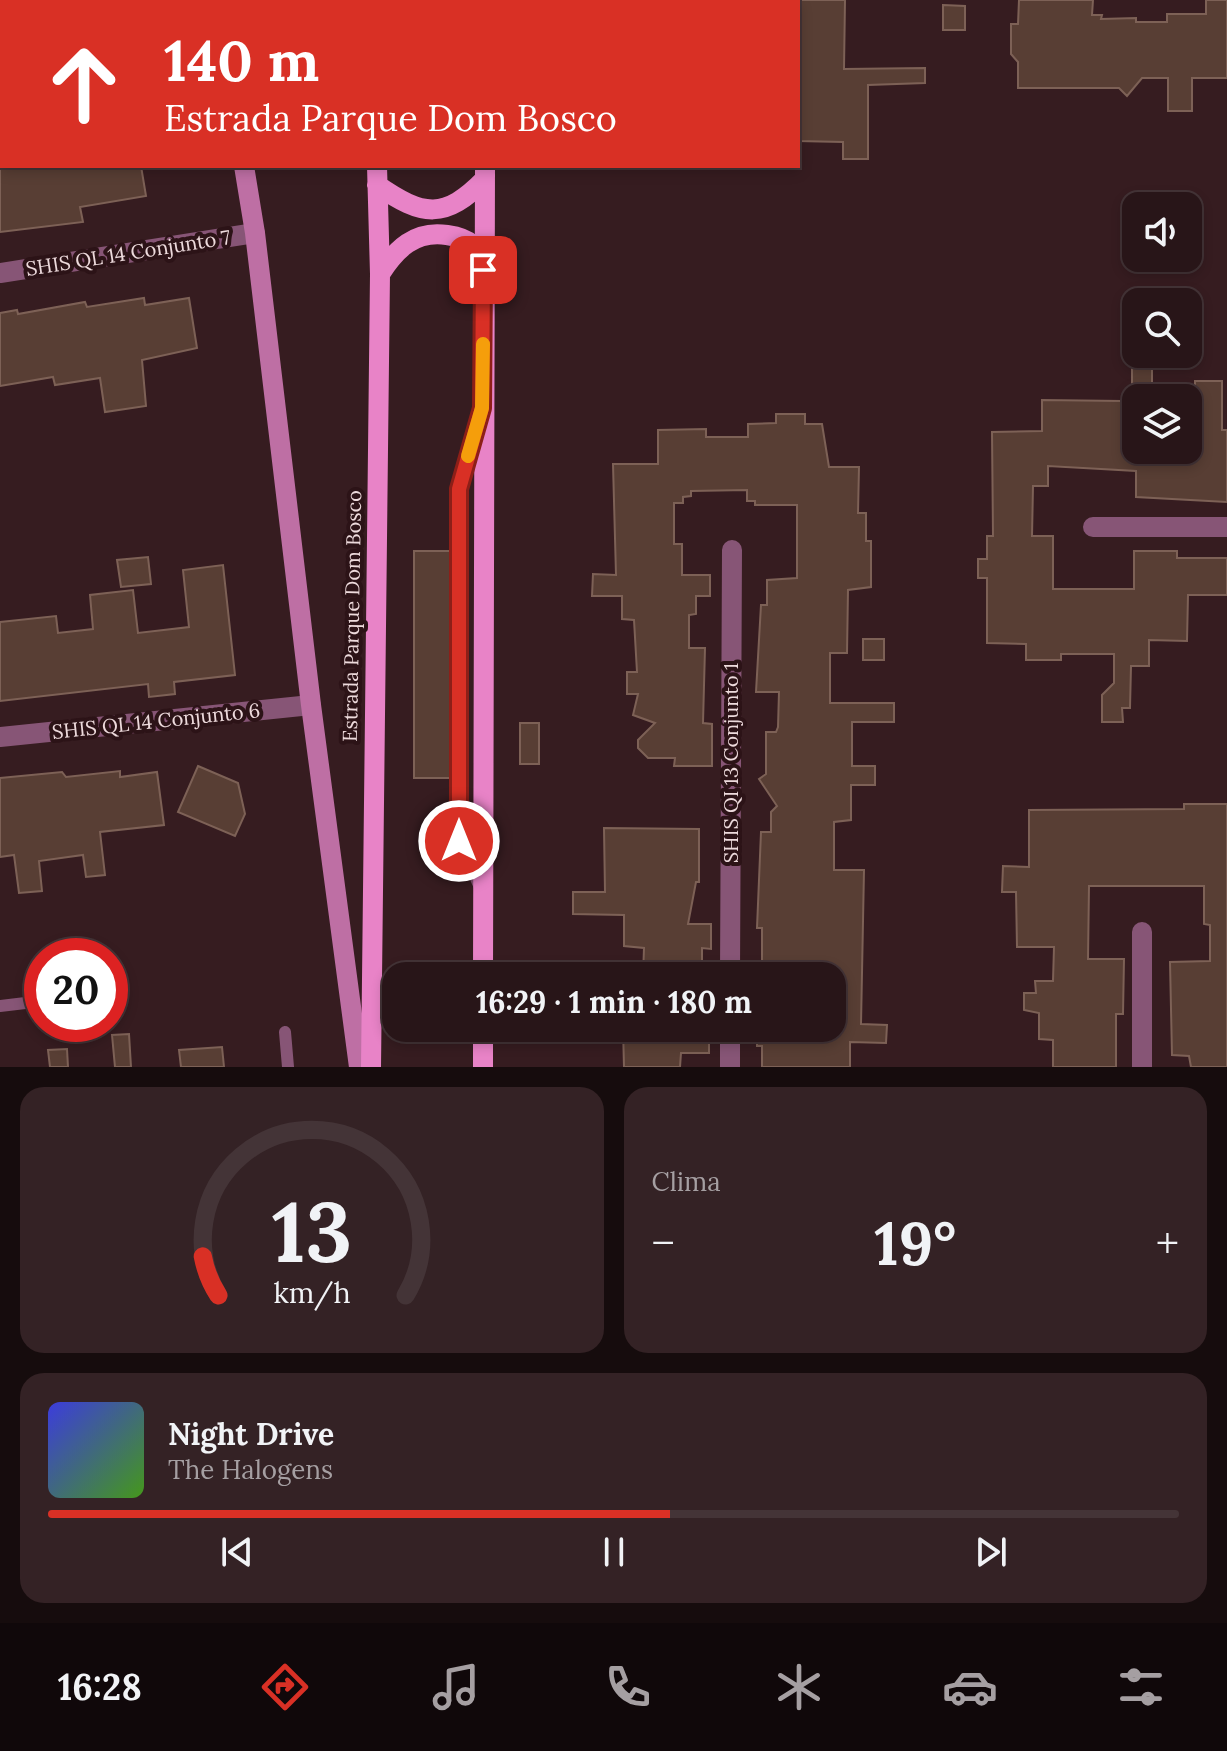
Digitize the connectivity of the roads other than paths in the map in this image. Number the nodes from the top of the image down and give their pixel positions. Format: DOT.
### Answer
graph roads {
  1 [pos="244,168"];
  2 [pos="485,172"];
  3 [pos="377,176"];
  4 [pos="255,233"];
  5 [pos="483,270"];
  6 [pos="0,273"];
  7 [pos="380,274"];
  8 [pos="1093,527"];
  9 [pos="1227,527"];
  10 [pos="732,550"];
  11 [pos="311,705"];
  12 [pos="0,737"];
  13 [pos="1142,932"];
  14 [pos="483,962"];
  15 [pos="730,962"];
  16 [pos="24,1003"];
  17 [pos="0,1006"];
  18 [pos="285,1032"];
  19 [pos="483,1042"];
  20 [pos="730,1042"];
  21 [pos="288,1067"];
  22 [pos="359,1067"];
  23 [pos="371,1067"];
  24 [pos="483,1067"];
  25 [pos="730,1067"];
  26 [pos="1142,1067"];
  1 -- 4 [label="street"];
  2 -- 3 [label="main road"];
  2 -- 5 [label="main road"];
  3 -- 7 [label="main road, Estrada Parque Dom Bosco"];
  4 -- 6 [label="street, SHIS QL 14 Conjunto 7"];
  4 -- 11 [label="street"];
  5 -- 7 [label="main road"];
  5 -- 14 [label="main road"];
  7 -- 23 [label="main road, Estrada Parque Dom Bosco"];
  8 -- 9 [label="street"];
  10 -- 15 [label="street, SHIS QI 13 Conjunto 1"];
  11 -- 12 [label="street, SHIS QL 14 Conjunto 6"];
  11 -- 22 [label="street"];
  13 -- 26 [label="street"];
  16 -- 17 [label="lane"];
  18 -- 21 [label="lane"];
  19 -- 24 [label="main road"];
  20 -- 25 [label="street"];
}
